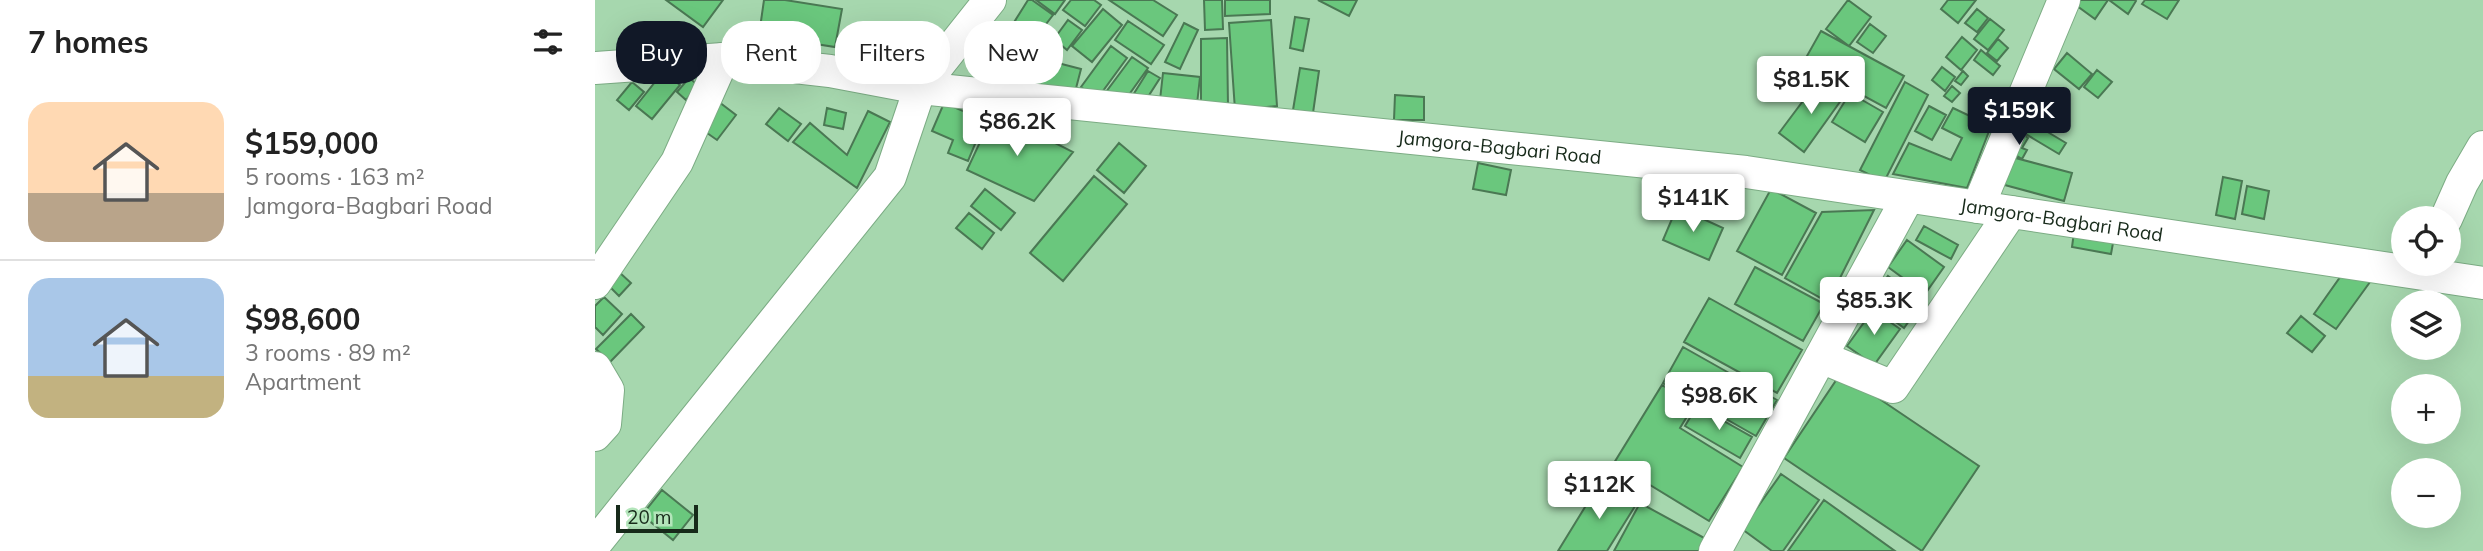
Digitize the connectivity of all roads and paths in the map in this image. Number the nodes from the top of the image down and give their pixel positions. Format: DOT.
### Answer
graph roads {
  1 [pos="990,0"];
  2 [pos="2064,0"];
  3 [pos="721,59"];
  4 [pos="721,63"];
  5 [pos="595,68"];
  6 [pos="821,70"];
  7 [pos="920,88"];
  8 [pos="2483,146"];
  9 [pos="1908,197"];
  10 [pos="2452,206"];
  11 [pos="1978,207"];
  12 [pos="2011,212"];
  13 [pos="2391,265"];
  14 [pos="2453,276"];
  15 [pos="595,283"];
  16 [pos="2483,283"];
  17 [pos="1821,357"];
  18 [pos="595,368"];
  19 [pos="595,435"];
  20 [pos="595,544"];
  21 [pos="1715,551"];
  1 -- 7 [label="street"];
  2 -- 11 [label="street"];
  3 -- 5 [label="street, Jamgora-Bagbari Road"];
  4 -- 15 [label="street"];
  6 -- 7 [label="street, Jamgora-Bagbari Road"];
  7 -- 9 [label="street, Jamgora-Bagbari Road"];
  7 -- 20 [label="street"];
  8 -- 10 [label="street"];
  9 -- 11 [label="street, Jamgora-Bagbari Road"];
  9 -- 17 [label="street"];
  11 -- 12 [label="street, Jamgora-Bagbari Road"];
  12 -- 13 [label="street, Jamgora-Bagbari Road"];
  12 -- 17 [label="street"];
  14 -- 16 [label="street, Jamgora-Bagbari Road"];
  17 -- 21 [label="street"];
  18 -- 19 [label="street"];
}
